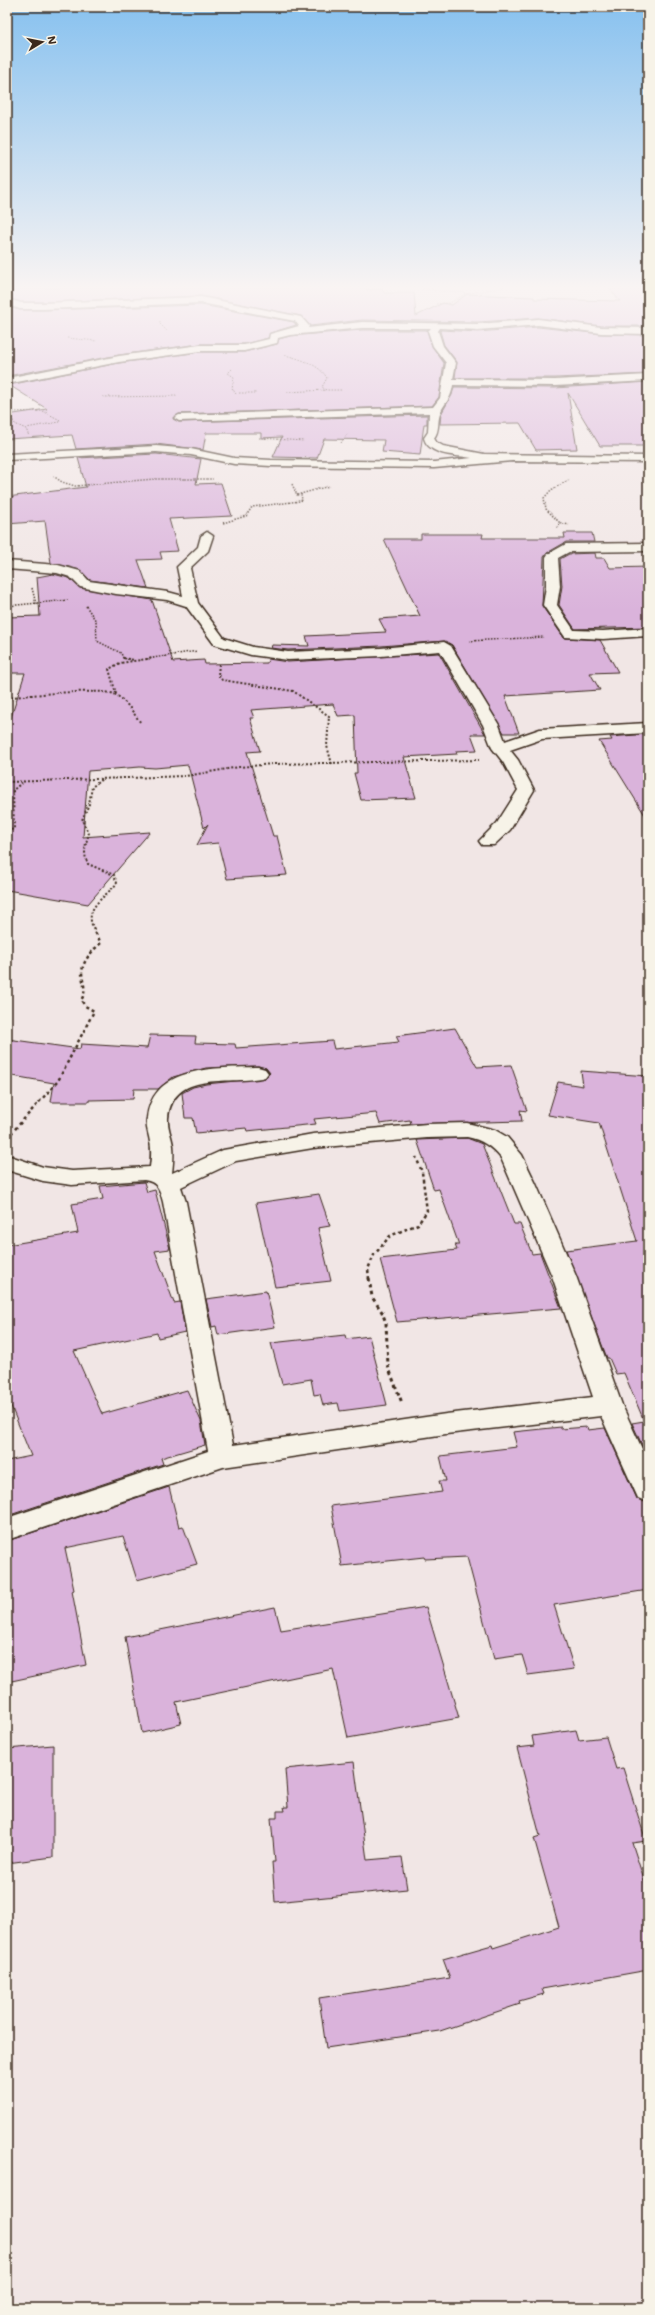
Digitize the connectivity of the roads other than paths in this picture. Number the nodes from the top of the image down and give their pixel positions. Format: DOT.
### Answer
graph roads {
  1 [pos="446,395"];
  2 [pos="436,410"];
  3 [pos="179,418"];
  4 [pos="7,457"];
  5 [pos="509,458"];
  6 [pos="648,459"];
  7 [pos="207,536"];
  8 [pos="648,547"];
  9 [pos="7,565"];
  10 [pos="191,603"];
  11 [pos="648,632"];
  12 [pos="648,728"];
  13 [pos="505,754"];
  14 [pos="488,842"];
  15 [pos="258,1073"];
  16 [pos="7,1162"];
  17 [pos="164,1181"];
  18 [pos="609,1405"];
  19 [pos="222,1457"];
  20 [pos="648,1491"];
  21 [pos="7,1529"];
  1 -- 2 [label="street"];
  2 -- 3 [label="street"];
  2 -- 5 [label="street"];
  4 -- 5 [label="street"];
  5 -- 6 [label="street"];
  7 -- 10 [label="street"];
  8 -- 11 [label="street"];
  9 -- 10 [label="street"];
  10 -- 13 [label="street"];
  12 -- 13 [label="street"];
  13 -- 14 [label="street"];
  15 -- 17 [label="street"];
  16 -- 17 [label="street"];
  17 -- 18 [label="street"];
  17 -- 19 [label="street"];
  18 -- 19 [label="street"];
  18 -- 20 [label="street"];
  19 -- 21 [label="street"];
}
